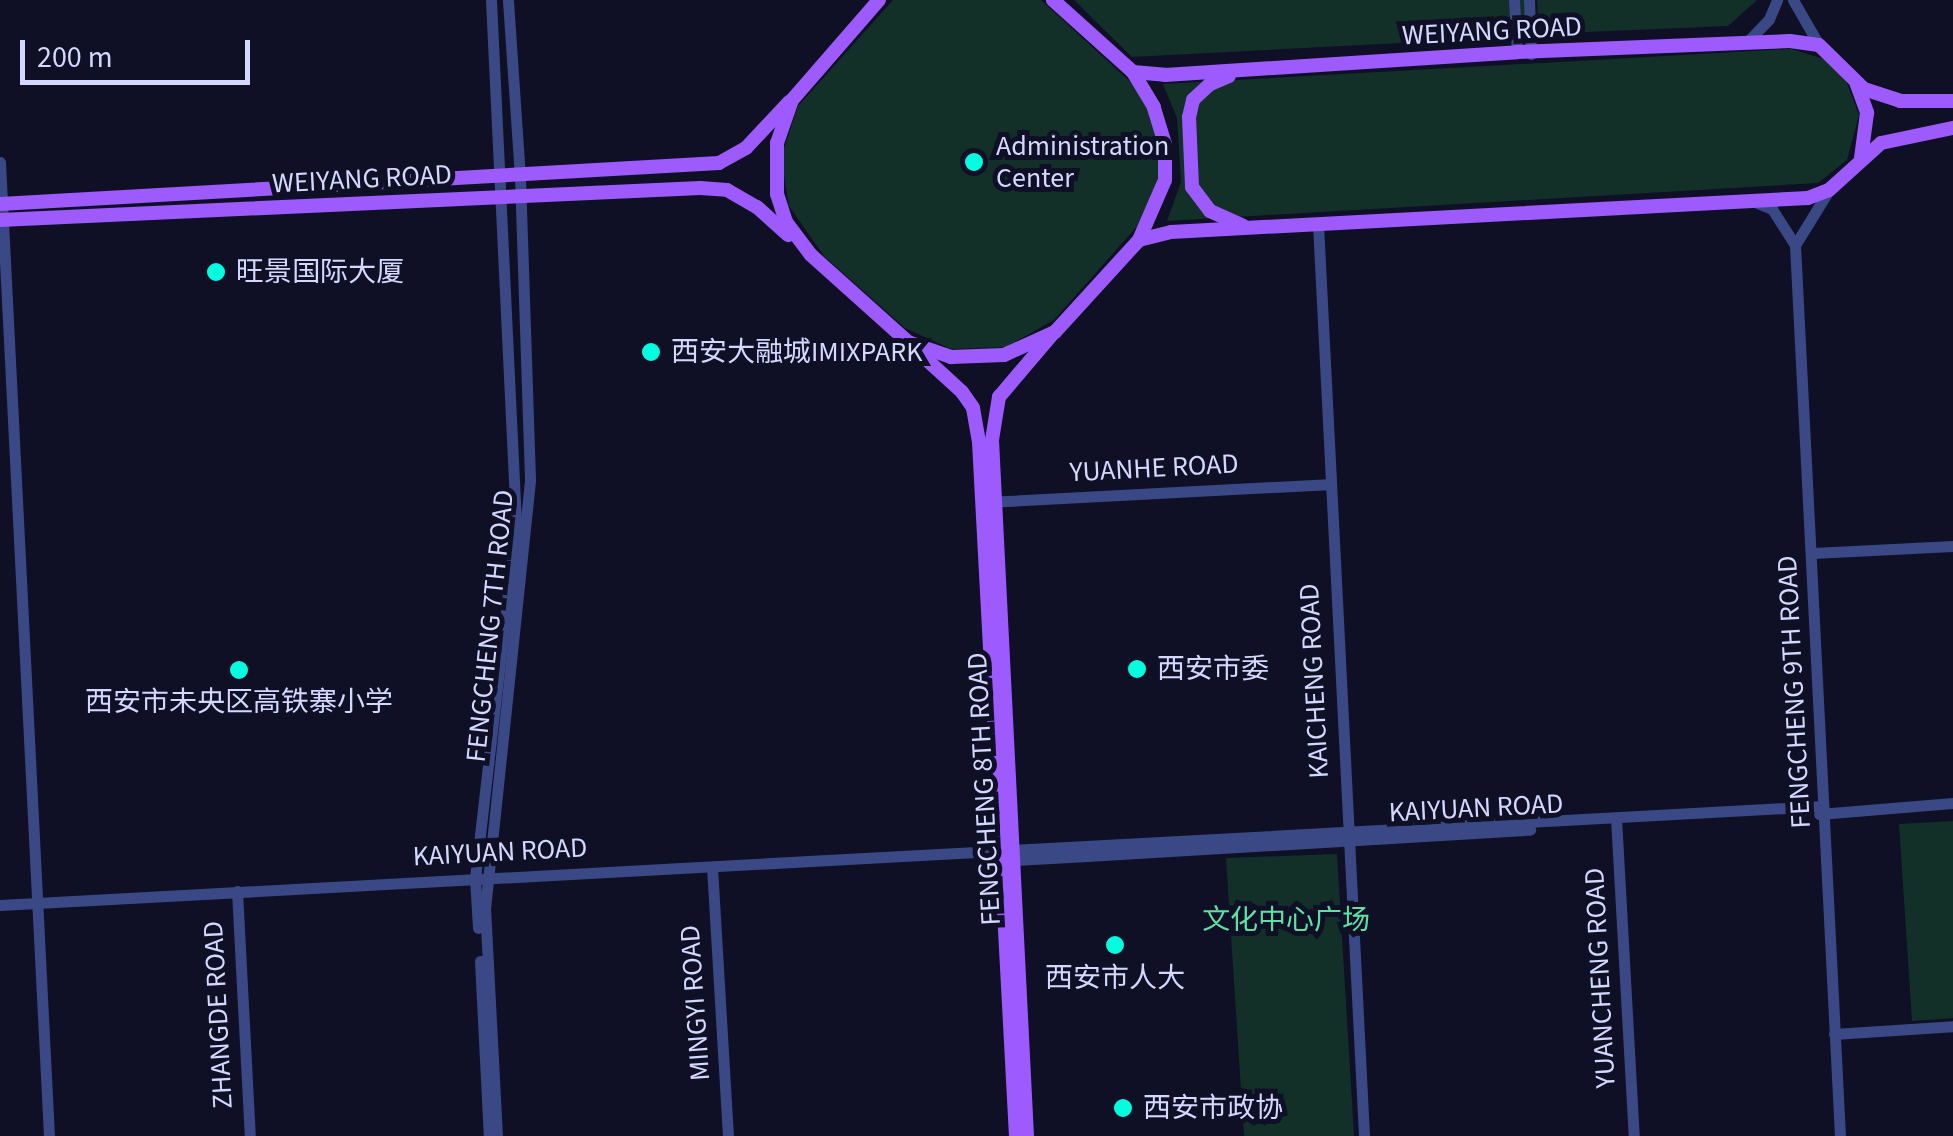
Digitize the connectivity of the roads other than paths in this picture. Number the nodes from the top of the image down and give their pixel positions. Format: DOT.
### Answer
graph roads {
  1 [pos="491,0"];
  2 [pos="508,0"];
  3 [pos="879,0"];
  4 [pos="1053,0"];
  5 [pos="1514,0"];
  6 [pos="1528,0"];
  7 [pos="1776,0"];
  8 [pos="1794,0"];
  9 [pos="1748,41"];
  10 [pos="1819,45"];
  11 [pos="1524,53"];
  12 [pos="1243,70"];
  13 [pos="1134,72"];
  14 [pos="1854,77"];
  15 [pos="792,100"];
  16 [pos="1953,102"];
  17 [pos="1953,128"];
  18 [pos="1861,158"];
  19 [pos="0,162"];
  20 [pos="520,177"];
  21 [pos="498,178"];
  22 [pos="1829,190"];
  23 [pos="521,195"];
  24 [pos="499,197"];
  25 [pos="1753,201"];
  26 [pos="1,212"];
  27 [pos="1318,224"];
  28 [pos="1247,228"];
  29 [pos="1139,240"];
  30 [pos="1796,245"];
  31 [pos="811,255"];
  32 [pos="1055,332"];
  33 [pos="908,342"];
  34 [pos="1328,484"];
  35 [pos="988,502"];
  36 [pos="1953,546"];
  37 [pos="1813,552"];
  38 [pos="1953,803"];
  39 [pos="1824,810"];
  40 [pos="1616,821"];
  41 [pos="1347,836"];
  42 [pos="1010,854"];
  43 [pos="712,868"];
  44 [pos="481,877"];
  45 [pos="237,891"];
  46 [pos="35,903"];
  47 [pos="0,904"];
  48 [pos="1953,1026"];
  49 [pos="1834,1034"];
  50 [pos="50,1136"];
  51 [pos="250,1136"];
  52 [pos="488,1136"];
  53 [pos="497,1136"];
  54 [pos="728,1136"];
  55 [pos="1016,1136"];
  56 [pos="1027,1136"];
  57 [pos="1364,1136"];
  58 [pos="1634,1136"];
  59 [pos="1840,1136"];
  1 -- 21 [label="street, FENGCHENG 7TH ROAD"];
  2 -- 20 [label="street, FENGCHENG 7TH ROAD"];
  3 -- 15 [label="main road"];
  4 -- 13 [label="main road"];
  5 -- 11 [label="street"];
  6 -- 11 [label="street"];
  7 -- 9 [label="street"];
  8 -- 10 [label="street"];
  9 -- 10 [label="main road, WEIYANG ROAD"];
  9 -- 11 [label="main road, WEIYANG ROAD"];
  10 -- 14 [label="main road"];
  11 -- 12 [label="main road, WEIYANG ROAD"];
  12 -- 13 [label="main road, WEIYANG ROAD"];
  12 -- 28 [label="main road"];
  13 -- 29 [label="main road"];
  14 -- 16 [label="main road"];
  14 -- 18 [label="main road"];
  15 -- 20 [label="main road, WEIYANG ROAD"];
  15 -- 31 [label="main road"];
  17 -- 18 [label="main road"];
  18 -- 22 [label="main road"];
  19 -- 26 [label="street"];
  20 -- 21 [label="main road, WEIYANG ROAD"];
  20 -- 23 [label="street, FENGCHENG 7TH ROAD"];
  21 -- 24 [label="street, FENGCHENG 7TH ROAD"];
  21 -- 26 [label="main road, WEIYANG ROAD"];
  22 -- 25 [label="main road"];
  22 -- 30 [label="street"];
  23 -- 24 [label="main road, WEIYANG ROAD"];
  23 -- 31 [label="main road, WEIYANG ROAD"];
  23 -- 44 [label="street, FENGCHENG 7TH ROAD"];
  24 -- 26 [label="main road, WEIYANG ROAD"];
  24 -- 44 [label="street, FENGCHENG 7TH ROAD"];
  25 -- 27 [label="main road"];
  25 -- 30 [label="street"];
  26 -- 46 [label="street"];
  27 -- 28 [label="main road"];
  27 -- 34 [label="street, KAICHENG ROAD"];
  28 -- 29 [label="main road"];
  29 -- 32 [label="main road"];
  30 -- 37 [label="street, FENGCHENG 9TH ROAD"];
  31 -- 33 [label="main road"];
  32 -- 33 [label="main road"];
  32 -- 35 [label="main road"];
  33 -- 35 [label="main road"];
  34 -- 35 [label="street, YUANHE ROAD"];
  34 -- 41 [label="street, KAICHENG ROAD"];
  35 -- 42 [label="main road, FENGCHENG 8TH ROAD"];
  36 -- 37 [label="street"];
  37 -- 39 [label="street, FENGCHENG 9TH ROAD"];
  38 -- 39 [label="street, KAIYUAN ROAD"];
  39 -- 40 [label="street, KAIYUAN ROAD"];
  39 -- 49 [label="street, FENGCHENG 9TH ROAD"];
  40 -- 41 [label="street, KAIYUAN ROAD"];
  40 -- 58 [label="street, YUANCHENG ROAD"];
  41 -- 42 [label="street, KAIYUAN ROAD"];
  41 -- 57 [label="street, KAICHENG ROAD"];
  42 -- 43 [label="street, KAIYUAN ROAD"];
  42 -- 55 [label="main road, FENGCHENG 8TH ROAD"];
  42 -- 56 [label="main road, FENGCHENG 8TH ROAD"];
  43 -- 44 [label="street, KAIYUAN ROAD"];
  43 -- 54 [label="street, MINGYI ROAD"];
  44 -- 45 [label="street, KAIYUAN ROAD"];
  44 -- 52 [label="street, FENGCHENG 7TH ROAD"];
  44 -- 53 [label="street, FENGCHENG 7TH ROAD"];
  45 -- 46 [label="street, KAIYUAN ROAD"];
  45 -- 51 [label="street, ZHANGDE ROAD"];
  46 -- 47 [label="street, KAIYUAN ROAD"];
  46 -- 50 [label="street"];
  48 -- 49 [label="street"];
  49 -- 59 [label="street, FENGCHENG 9TH ROAD"];
}
